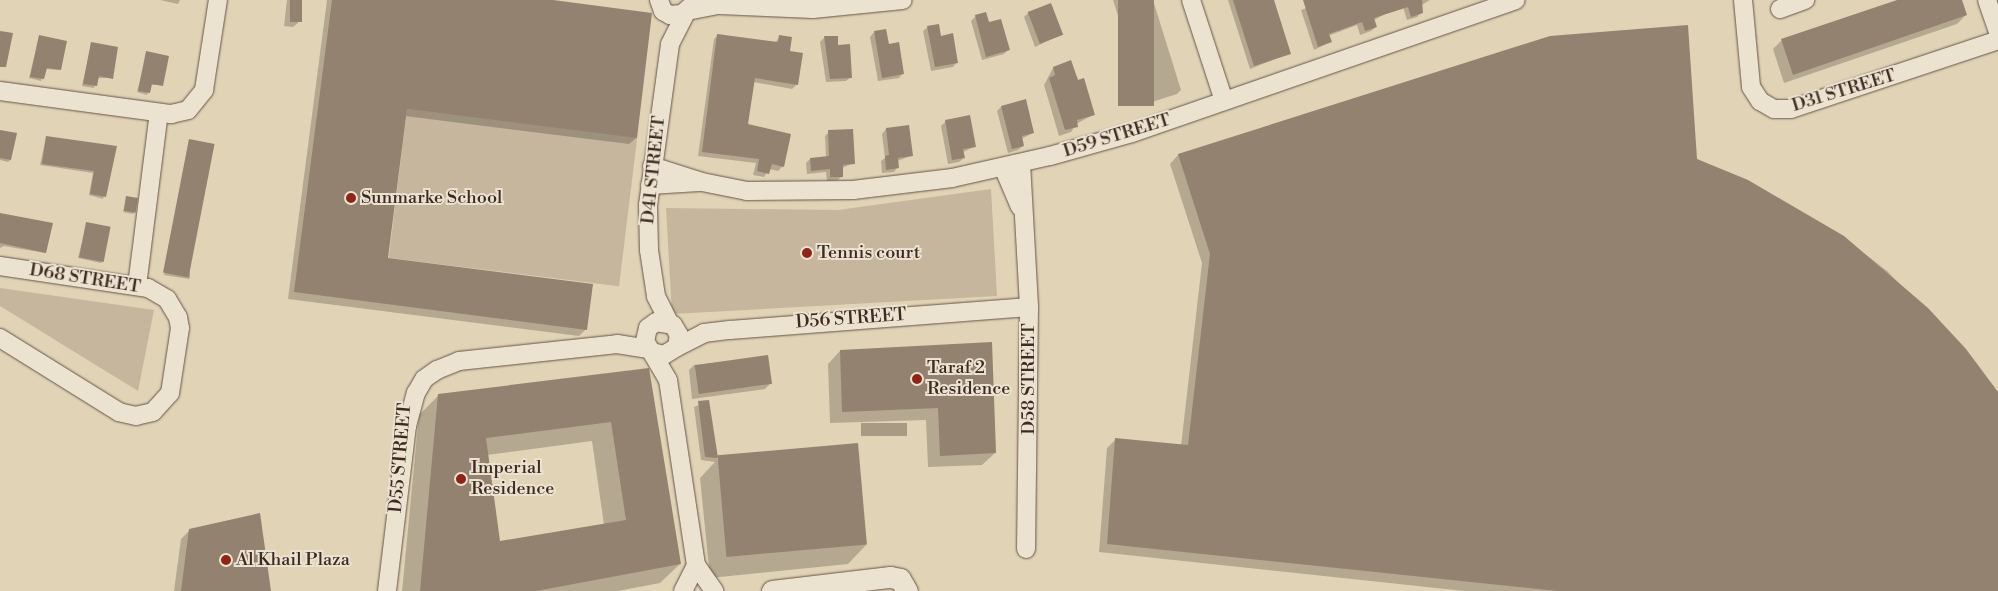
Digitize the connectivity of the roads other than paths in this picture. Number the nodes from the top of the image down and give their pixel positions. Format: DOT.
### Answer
graph roads {
  1 [pos="218,0"];
  2 [pos="903,0"];
  3 [pos="1191,0"];
  4 [pos="1516,0"];
  5 [pos="1743,0"];
  6 [pos="1805,0"];
  7 [pos="1987,0"];
  8 [pos="713,2"];
  9 [pos="658,5"];
  10 [pos="689,8"];
  11 [pos="1780,9"];
  12 [pos="1997,29"];
  13 [pos="670,44"];
  14 [pos="0,91"];
  15 [pos="1224,101"];
  16 [pos="159,113"];
  17 [pos="1021,163"];
  18 [pos="652,166"];
  19 [pos="1003,167"];
  20 [pos="702,182"];
  21 [pos="650,186"];
  22 [pos="1022,210"];
  23 [pos="0,266"];
  24 [pos="136,286"];
  25 [pos="1029,307"];
  26 [pos="704,334"];
  27 [pos="657,335"];
  28 [pos="0,338"];
  29 [pos="675,348"];
  30 [pos="668,380"];
  31 [pos="1026,549"];
  32 [pos="696,565"];
  33 [pos="387,591"];
  34 [pos="683,591"];
  35 [pos="714,591"];
  36 [pos="772,591"];
  37 [pos="907,591"];
  1 -- 16 [label="street"];
  2 -- 8 [label="street"];
  3 -- 15 [label="street"];
  4 -- 15 [label="street, D59 STREET"];
  5 -- 12 [label="street, D31 STREET"];
  6 -- 11 [label="street"];
  7 -- 12 [label="street"];
  8 -- 10 [label="street"];
  9 -- 10 [label="street"];
  9 -- 13 [label="street, D41 STREET"];
  10 -- 13 [label="street, D41 STREET"];
  13 -- 18 [label="street, D41 STREET"];
  14 -- 16 [label="street"];
  15 -- 17 [label="street, D59 STREET"];
  16 -- 24 [label="street"];
  17 -- 19 [label="street, D59 STREET"];
  17 -- 22 [label="street, D58 STREET"];
  18 -- 20 [label="street, D59 STREET"];
  18 -- 21 [label="street, D41 STREET"];
  19 -- 20 [label="street, D59 STREET"];
  19 -- 22 [label="street, D58 STREET"];
  20 -- 21 [label="street, D59 STREET"];
  21 -- 27 [label="street, D41 STREET"];
  22 -- 25 [label="street, D58 STREET"];
  23 -- 24 [label="street, D68 STREET"];
  24 -- 28 [label="street, D68 STREET"];
  25 -- 26 [label="street, D56 STREET"];
  25 -- 31 [label="street, D58 STREET"];
  26 -- 27 [label="street"];
  26 -- 29 [label="street, D56 STREET"];
  27 -- 29 [label="street, D41 STREET"];
  27 -- 29 [label="street, D56 STREET"];
  27 -- 30 [label="street, D41 STREET"];
  27 -- 33 [label="street, D55 STREET"];
  29 -- 30 [label="street, D41 STREET"];
  30 -- 32 [label="street, D41 STREET"];
  32 -- 34 [label="street"];
  32 -- 35 [label="street, D41 STREET"];
  36 -- 37 [label="street"];
}
